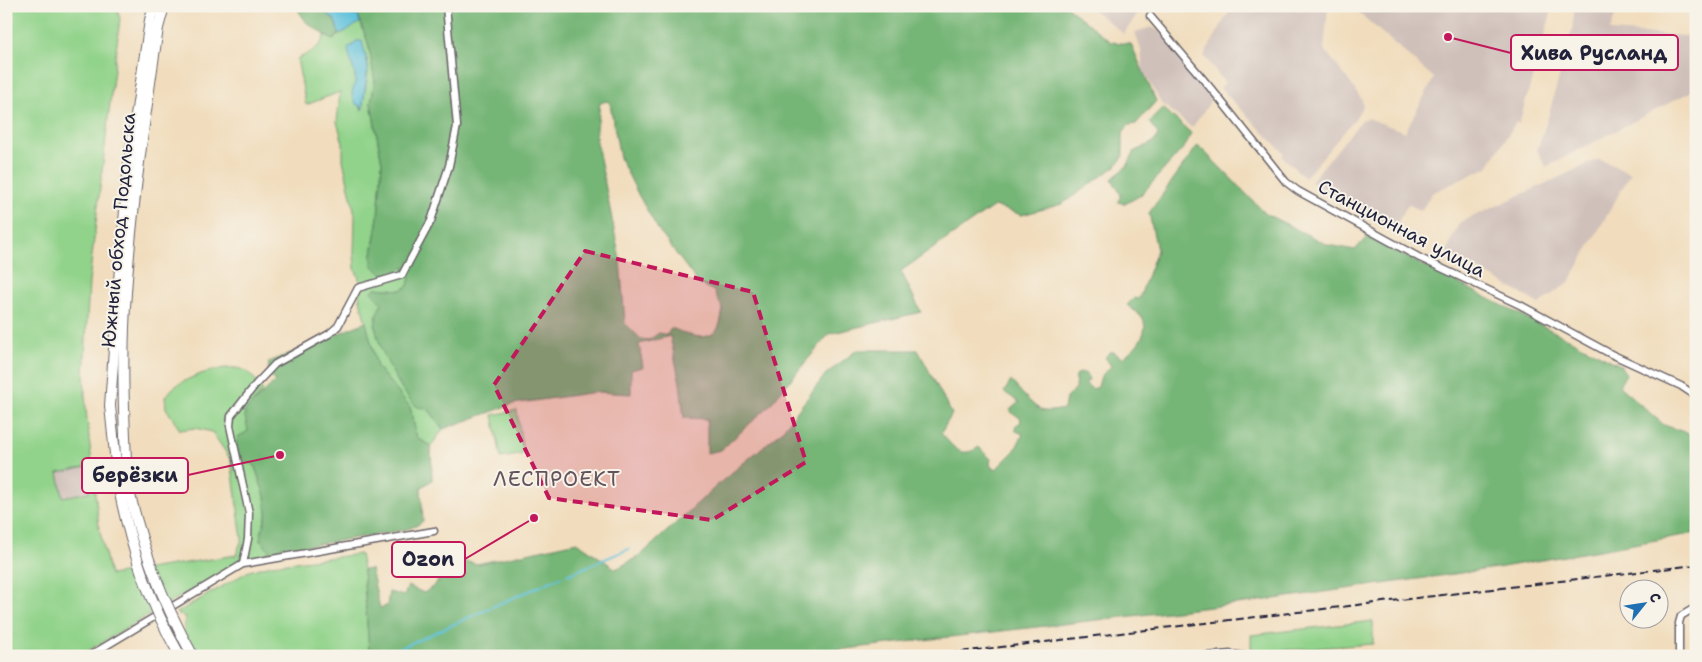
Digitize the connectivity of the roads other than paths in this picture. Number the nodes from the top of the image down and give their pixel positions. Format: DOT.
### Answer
graph roads {
  1 [pos="154,6"];
  2 [pos="164,6"];
  3 [pos="446,6"];
  4 [pos="1150,16"];
  5 [pos="1696,396"];
  6 [pos="123,482"];
  7 [pos="434,531"];
  8 [pos="243,564"];
  9 [pos="1691,610"];
  10 [pos="89,656"];
  11 [pos="180,656"];
  12 [pos="194,656"];
  13 [pos="1206,656"];
  14 [pos="1245,656"];
  15 [pos="1678,656"];
  1 -- 6 [label="main road, Южный обход Подольска"];
  2 -- 6 [label="main road, Южный обход Подольска"];
  3 -- 8 [label="street"];
  4 -- 5 [label="street, Станционная улица"];
  6 -- 11 [label="main road, Южный обход Подольска, bridge"];
  6 -- 12 [label="main road, Южный обход Подольска, bridge"];
  7 -- 8 [label="street"];
  8 -- 10 [label="street"];
  9 -- 15 [label="street"];
  13 -- 14 [label="street"];
}
